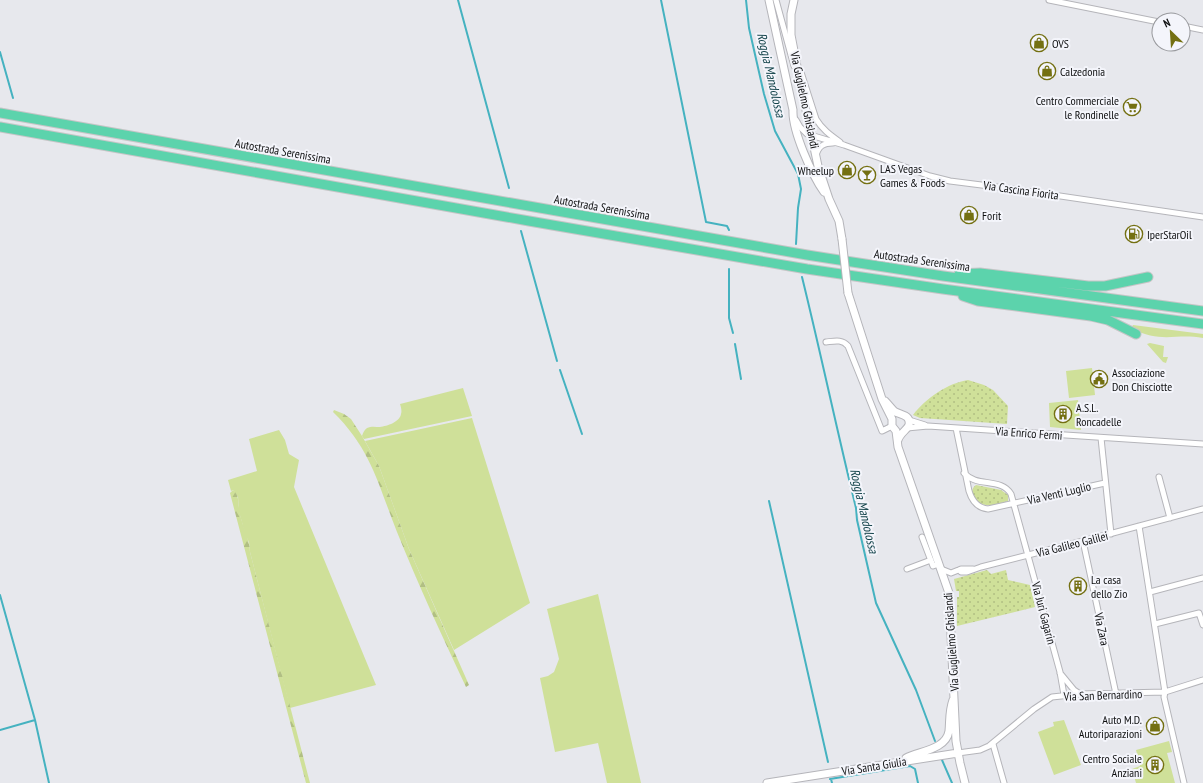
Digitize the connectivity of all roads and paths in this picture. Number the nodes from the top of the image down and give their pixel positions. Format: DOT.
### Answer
graph roads {
  1 [pos="769,0"];
  2 [pos="776,0"];
  3 [pos="794,0"];
  4 [pos="1050,0"];
  5 [pos="1151,20"];
  6 [pos="1191,28"];
  7 [pos="1203,30"];
  8 [pos="793,45"];
  9 [pos="800,82"];
  10 [pos="793,110"];
  11 [pos="0,112"];
  12 [pos="809,123"];
  13 [pos="0,127"];
  14 [pos="800,127"];
  15 [pos="813,135"];
  16 [pos="844,145"];
  17 [pos="816,156"];
  18 [pos="829,199"];
  19 [pos="1203,217"];
  20 [pos="943,276"];
  21 [pos="1148,277"];
  22 [pos="943,289"];
  23 [pos="1203,310"];
  24 [pos="1203,324"];
  25 [pos="1136,334"];
  26 [pos="826,342"];
  27 [pos="879,391"];
  28 [pos="898,414"];
  29 [pos="909,420"];
  30 [pos="928,426"];
  31 [pos="898,427"];
  32 [pos="956,428"];
  33 [pos="1101,438"];
  34 [pos="1203,444"];
  35 [pos="964,473"];
  36 [pos="1159,477"];
  37 [pos="977,482"];
  38 [pos="1105,483"];
  39 [pos="968,491"];
  40 [pos="1013,504"];
  41 [pos="1203,509"];
  42 [pos="1170,518"];
  43 [pos="1139,526"];
  44 [pos="1111,534"];
  45 [pos="922,537"];
  46 [pos="1083,541"];
  47 [pos="1028,555"];
  48 [pos="931,560"];
  49 [pos="940,566"];
  50 [pos="906,569"];
  51 [pos="1203,578"];
  52 [pos="1150,592"];
  53 [pos="1155,624"];
  54 [pos="1203,625"];
  55 [pos="1060,672"];
  56 [pos="1203,680"];
  57 [pos="1165,692"];
  58 [pos="1080,694"];
  59 [pos="1116,694"];
  60 [pos="1064,695"];
  61 [pos="954,697"];
  62 [pos="993,744"];
  63 [pos="958,753"];
  64 [pos="900,762"];
  65 [pos="767,783"];
  66 [pos="965,783"];
  67 [pos="1004,783"];
  68 [pos="1184,783"];
  1 -- 10 [label="street, Via Guglielmo Ghislandi"];
  2 -- 9 [label="street"];
  3 -- 8 [label="street, Via Guglielmo Ghislandi"];
  4 -- 5 [label="street"];
  6 -- 7 [label="street"];
  8 -- 9 [label="street, Via Guglielmo Ghislandi"];
  8 -- 16 [label="street"];
  9 -- 12 [label="street, Via Guglielmo Ghislandi"];
  10 -- 14 [label="street"];
  10 -- 18 [label="street, Via Guglielmo Ghislandi"];
  11 -- 20 [label="highway, Autostrada Serenissima"];
  12 -- 14 [label="street"];
  12 -- 15 [label="street, Via Guglielmo Ghislandi"];
  13 -- 22 [label="highway"];
  14 -- 15 [label="street"];
  15 -- 16 [label="street"];
  15 -- 17 [label="street, Via Guglielmo Ghislandi"];
  16 -- 17 [label="street"];
  16 -- 19 [label="street, Via Cascina Fiorita"];
  17 -- 18 [label="street, Via Guglielmo Ghislandi"];
  18 -- 27 [label="street, Via Guglielmo Ghislandi, bridge"];
  20 -- 21 [label="highway"];
  20 -- 23 [label="highway, Autostrada Serenissima"];
  22 -- 24 [label="highway"];
  22 -- 25 [label="highway"];
  26 -- 31 [label="street"];
  27 -- 28 [label="street, Via Guglielmo Ghislandi"];
  27 -- 31 [label="street, Via Guglielmo Ghislandi"];
  28 -- 29 [label="street, Via Guglielmo Ghislandi"];
  28 -- 31 [label="street, Via Guglielmo Ghislandi"];
  29 -- 30 [label="street, Via Enrico Fermi"];
  29 -- 31 [label="street, Via Guglielmo Ghislandi"];
  30 -- 31 [label="street, Via Enrico Fermi"];
  30 -- 32 [label="street, Via Enrico Fermi"];
  31 -- 49 [label="street, Via Guglielmo Ghislandi"];
  32 -- 33 [label="street, Via Enrico Fermi"];
  32 -- 35 [label="street"];
  33 -- 34 [label="street, Via Enrico Fermi"];
  33 -- 38 [label="street, Via Venti Luglio"];
  35 -- 37 [label="street"];
  35 -- 39 [label="street"];
  36 -- 42 [label="street"];
  37 -- 39 [label="street"];
  37 -- 40 [label="street, Via Juri Gagarin"];
  38 -- 40 [label="street, Via Venti Luglio"];
  38 -- 44 [label="street, Via Venti Luglio"];
  39 -- 40 [label="street, Via Venti Luglio"];
  40 -- 47 [label="street, Via Juri Gagarin"];
  41 -- 42 [label="street, Via Galileo Galilei"];
  42 -- 43 [label="street, Via Galileo Galilei"];
  43 -- 44 [label="street, Via Galileo Galilei"];
  43 -- 52 [label="street"];
  44 -- 46 [label="street, Via Galileo Galilei"];
  45 -- 48 [label="street"];
  46 -- 47 [label="street, Via Galileo Galilei"];
  46 -- 59 [label="street, Via Zara"];
  47 -- 49 [label="street, Via Galileo Galilei"];
  47 -- 55 [label="street, Via Juri Gagarin"];
  48 -- 49 [label="street"];
  48 -- 50 [label="street"];
  49 -- 61 [label="street, Via Guglielmo Ghislandi"];
  51 -- 52 [label="street"];
  52 -- 53 [label="street"];
  53 -- 54 [label="street"];
  53 -- 57 [label="street"];
  55 -- 58 [label="street, Via Juri Gagarin"];
  55 -- 60 [label="street, Via Juri Gagarin"];
  56 -- 57 [label="street, Via San Bernardino"];
  57 -- 59 [label="street, Via San Bernardino"];
  57 -- 68 [label="street"];
  58 -- 59 [label="street, Via San Bernardino"];
  58 -- 60 [label="street, Via San Bernardino"];
  60 -- 62 [label="street, Via San Bernardino"];
  61 -- 63 [label="street, Via Guglielmo Ghislandi"];
  61 -- 64 [label="street, Via Guglielmo Ghislandi"];
  62 -- 63 [label="street, Via San Bernardino"];
  62 -- 67 [label="street"];
  63 -- 64 [label="street, Via Santa Giulia"];
  63 -- 66 [label="street, Via Guglielmo Ghislandi"];
  64 -- 65 [label="street, Via Santa Giulia"];
}
